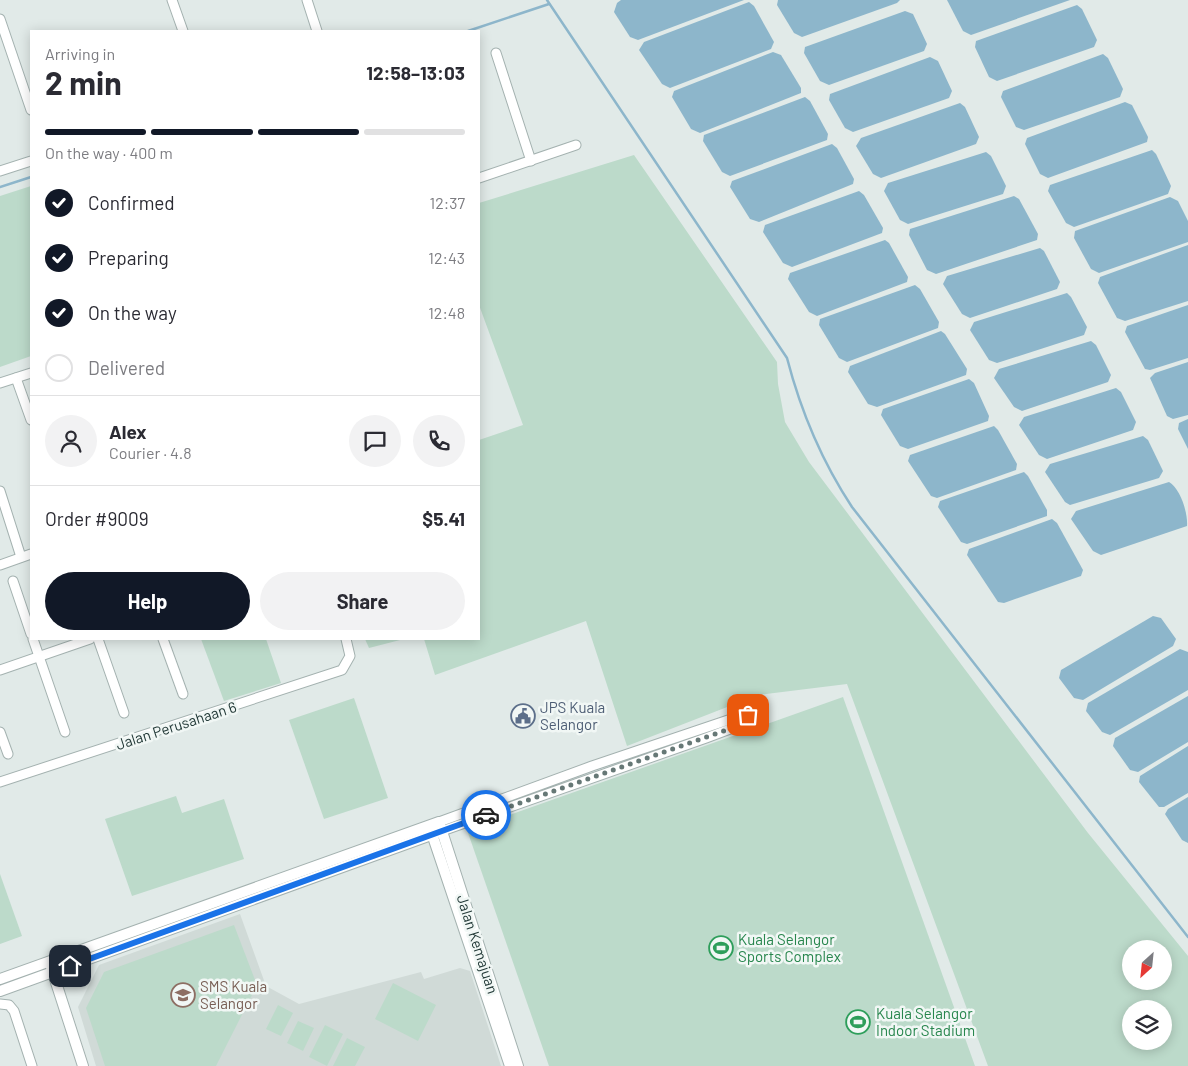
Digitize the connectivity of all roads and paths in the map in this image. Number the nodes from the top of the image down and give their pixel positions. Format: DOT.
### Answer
graph roads {
  1 [pos="172,0"];
  2 [pos="307,0"];
  3 [pos="0,19"];
  4 [pos="183,30"];
  5 [pos="317,30"];
  6 [pos="496,53"];
  7 [pos="30,107"];
  8 [pos="576,145"];
  9 [pos="30,161"];
  10 [pos="531,161"];
  11 [pos="0,172"];
  12 [pos="480,178"];
  13 [pos="30,373"];
  14 [pos="16,378"];
  15 [pos="0,383"];
  16 [pos="30,417"];
  17 [pos="0,491"];
  18 [pos="30,554"];
  19 [pos="21,557"];
  20 [pos="0,565"];
  21 [pos="13,581"];
  22 [pos="30,631"];
  23 [pos="33,640"];
  24 [pos="87,640"];
  25 [pos="98,640"];
  26 [pos="163,640"];
  27 [pos="346,640"];
  28 [pos="39,656"];
  29 [pos="0,670"];
  30 [pos="182,694"];
  31 [pos="124,713"];
  32 [pos="0,732"];
  33 [pos="65,732"];
  34 [pos="8,754"];
  35 [pos="0,782"];
  36 [pos="435,828"];
  37 [pos="49,962"];
  38 [pos="52,972"];
  39 [pos="0,979"];
  40 [pos="0,991"];
  41 [pos="5,1005"];
  42 [pos="32,1066"];
  43 [pos="83,1066"];
  44 [pos="510,1066"];
  45 [pos="518,1066"];
  1 -- 4 [label="street"];
  2 -- 5 [label="street"];
  3 -- 7 [label="street"];
  6 -- 10 [label="street"];
  8 -- 10 [label="street"];
  9 -- 11 [label="street"];
  10 -- 12 [label="street"];
  13 -- 14 [label="street"];
  14 -- 15 [label="street"];
  14 -- 16 [label="street"];
  17 -- 19 [label="street"];
  18 -- 19 [label="street"];
  19 -- 20 [label="street"];
  21 -- 22 [label="street"];
  23 -- 28 [label="street"];
  24 -- 28 [label="street"];
  25 -- 31 [label="street"];
  26 -- 30 [label="street"];
  27 -- 35 [label="street, Jalan Perusahaan 6"];
  28 -- 29 [label="street"];
  28 -- 33 [label="street"];
  32 -- 34 [label="street"];
  36 -- 36 [label="street"];
  36 -- 37 [label="street"];
  36 -- 38 [label="street"];
  36 -- 44 [label="street, Jalan Kemajuan"];
  36 -- 45 [label="street, Jalan Kemajuan"];
  37 -- 38 [label="street"];
  37 -- 39 [label="street"];
  38 -- 40 [label="street"];
  38 -- 43 [label="street"];
  41 -- 42 [label="street"];
}
